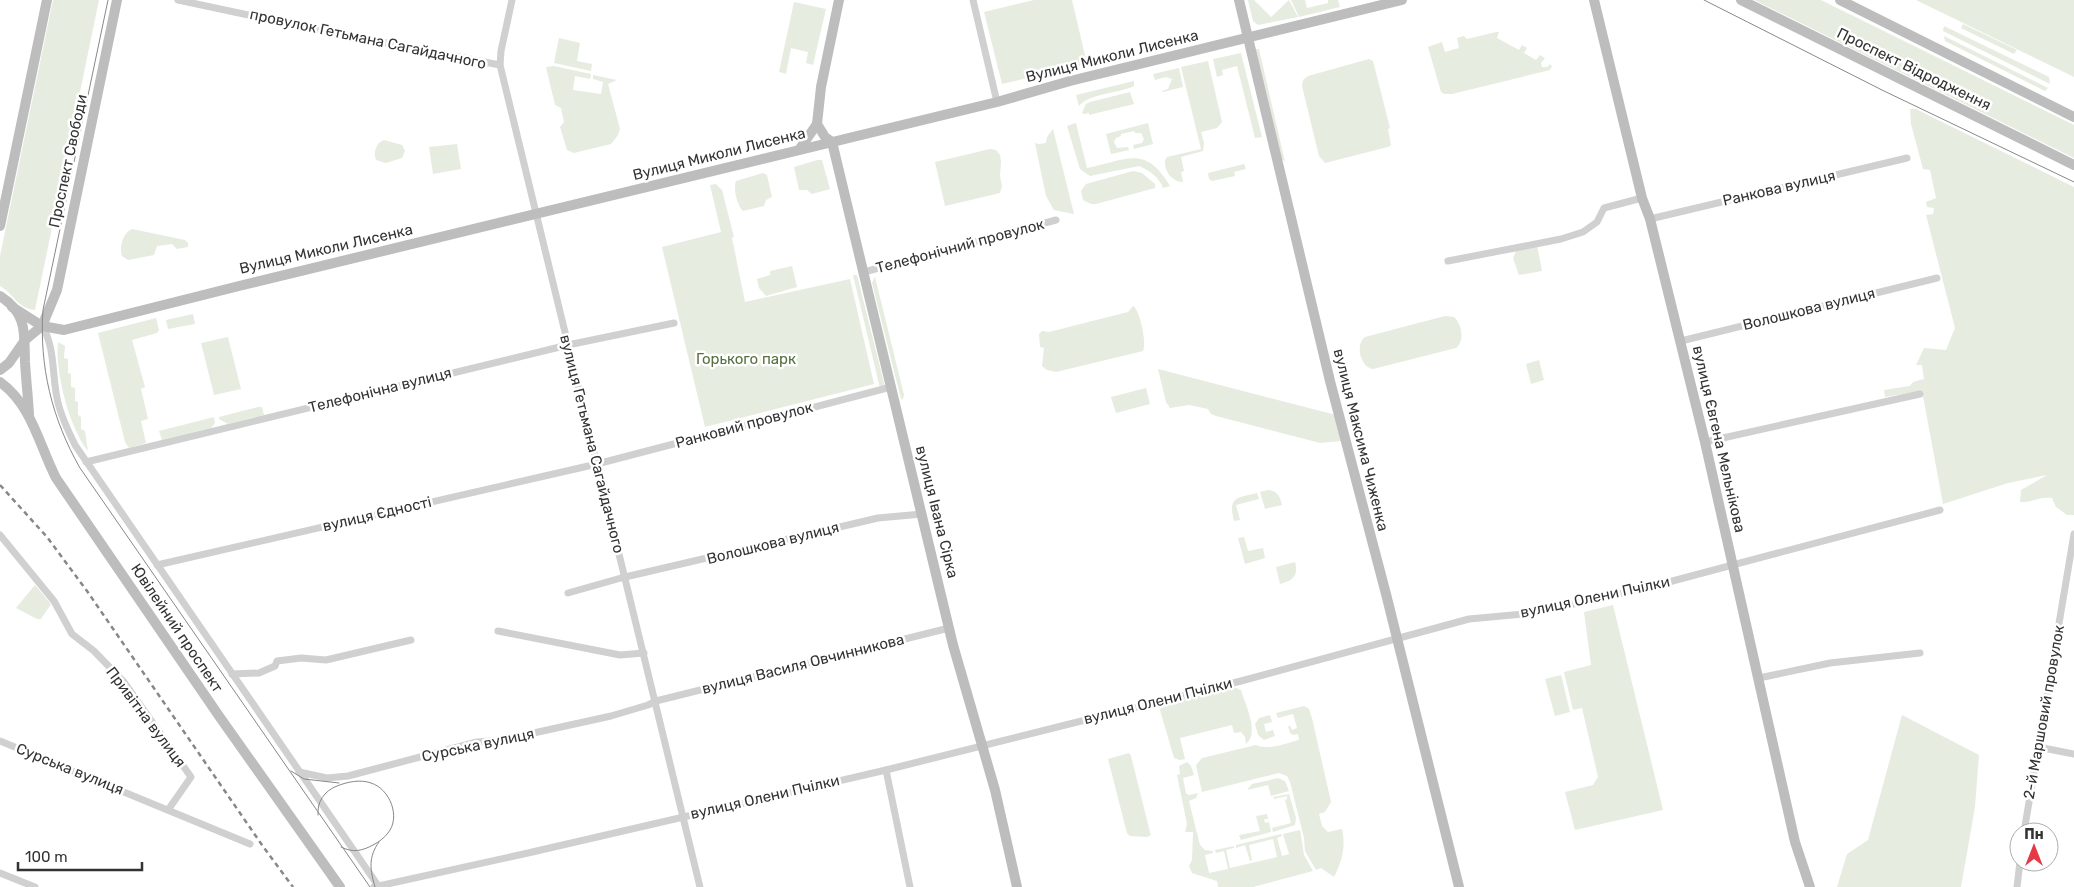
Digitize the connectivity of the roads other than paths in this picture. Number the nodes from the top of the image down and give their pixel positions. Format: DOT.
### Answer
graph roads {
  1 [pos="47,0"];
  2 [pos="117,0"];
  3 [pos="178,0"];
  4 [pos="512,0"];
  5 [pos="839,0"];
  6 [pos="973,0"];
  7 [pos="1239,0"];
  8 [pos="1402,0"];
  9 [pos="1594,0"];
  10 [pos="1741,0"];
  11 [pos="1840,0"];
  12 [pos="1249,37"];
  13 [pos="500,65"];
  14 [pos="998,102"];
  15 [pos="2074,117"];
  16 [pos="817,124"];
  17 [pos="832,142"];
  18 [pos="799,150"];
  19 [pos="1907,158"];
  20 [pos="2074,164"];
  21 [pos="1642,198"];
  22 [pos="537,214"];
  23 [pos="1650,219"];
  24 [pos="1056,220"];
  25 [pos="0,226"];
  26 [pos="1448,261"];
  27 [pos="864,272"];
  28 [pos="1936,278"];
  29 [pos="0,296"];
  30 [pos="12,307"];
  31 [pos="674,323"];
  32 [pos="42,326"];
  33 [pos="25,340"];
  34 [pos="1681,341"];
  35 [pos="568,344"];
  36 [pos="9,363"];
  37 [pos="0,370"];
  38 [pos="0,382"];
  39 [pos="891,387"];
  40 [pos="1920,394"];
  41 [pos="29,415"];
  42 [pos="1705,442"];
  43 [pos="86,462"];
  44 [pos="597,464"];
  45 [pos="1940,510"];
  46 [pos="922,514"];
  47 [pos="2074,534"];
  48 [pos="0,535"];
  49 [pos="157,565"];
  50 [pos="1733,566"];
  51 [pos="626,579"];
  52 [pos="568,593"];
  53 [pos="949,628"];
  54 [pos="498,631"];
  55 [pos="1396,638"];
  56 [pos="411,640"];
  57 [pos="644,653"];
  58 [pos="1920,653"];
  59 [pos="232,674"];
  60 [pos="1759,678"];
  61 [pos="656,701"];
  62 [pos="0,741"];
  63 [pos="982,746"];
  64 [pos="2038,747"];
  65 [pos="2074,754"];
  66 [pos="886,770"];
  67 [pos="300,772"];
  68 [pos="168,810"];
  69 [pos="683,817"];
  70 [pos="2026,822"];
  71 [pos="250,844"];
  72 [pos="0,872"];
  73 [pos="2019,872"];
  74 [pos="35,887"];
  75 [pos="340,887"];
  76 [pos="377,887"];
  77 [pos="700,887"];
  78 [pos="910,887"];
  79 [pos="1017,887"];
  80 [pos="1459,887"];
  81 [pos="1810,887"];
  82 [pos="2017,887"];
  1 -- 25 [label="street"];
  2 -- 32 [label="street, Проспект Свободи"];
  3 -- 13 [label="street, провулок Гетьмана Сагайдачного"];
  4 -- 13 [label="street, вулиця Гетьмана Сагайдачного"];
  5 -- 16 [label="street"];
  6 -- 14 [label="street"];
  7 -- 12 [label="street, вулиця Максима Чиженка"];
  8 -- 12 [label="street, Вулиця Миколи Лисенка"];
  9 -- 21 [label="street, вулиця Євгена Мельнікова"];
  10 -- 20 [label="street, Проспект Відродження"];
  11 -- 15 [label="street, Проспект Відродження"];
  12 -- 14 [label="street, Вулиця Миколи Лисенка"];
  12 -- 55 [label="street, вулиця Максима Чиженка"];
  13 -- 22 [label="street, вулиця Гетьмана Сагайдачного"];
  14 -- 17 [label="street, Вулиця Миколи Лисенка"];
  16 -- 17 [label="street"];
  16 -- 18 [label="street"];
  17 -- 18 [label="street, Вулиця Миколи Лисенка"];
  17 -- 27 [label="street, вулиця Івана Сірка"];
  18 -- 22 [label="street, Вулиця Миколи Лисенка"];
  19 -- 23 [label="street, Ранкова вулиця"];
  21 -- 23 [label="street, вулиця Євгена Мельнікова"];
  21 -- 26 [label="street"];
  22 -- 32 [label="street, Вулиця Миколи Лисенка"];
  22 -- 35 [label="street, вулиця Гетьмана Сагайдачного"];
  23 -- 34 [label="street, вулиця Євгена Мельнікова"];
  24 -- 27 [label="street, Телефонічний провулок"];
  27 -- 39 [label="street, вулиця Івана Сірка"];
  28 -- 34 [label="street, Волошкова вулиця"];
  29 -- 30 [label="street"];
  30 -- 32 [label="street"];
  30 -- 33 [label="street"];
  30 -- 36 [label="street"];
  31 -- 35 [label="street, Телефонічна вулиця"];
  32 -- 33 [label="street"];
  32 -- 43 [label="street"];
  33 -- 36 [label="street"];
  33 -- 41 [label="street"];
  34 -- 42 [label="street, вулиця Євгена Мельнікова"];
  35 -- 43 [label="street, Телефонічна вулиця"];
  35 -- 44 [label="street, вулиця Гетьмана Сагайдачного"];
  36 -- 37 [label="street"];
  38 -- 41 [label="street, Ювілейний проспект"];
  39 -- 44 [label="street, Ранковий провулок"];
  39 -- 46 [label="street, вулиця Івана Сірка"];
  40 -- 42 [label="street"];
  41 -- 75 [label="street, Ювілейний проспект"];
  42 -- 50 [label="street, вулиця Євгена Мельнікова"];
  43 -- 49 [label="street"];
  44 -- 49 [label="street, вулиця Єдності"];
  44 -- 51 [label="street, вулиця Гетьмана Сагайдачного"];
  45 -- 50 [label="street, вулиця Олени Пчілки"];
  46 -- 51 [label="street, Волошкова вулиця"];
  46 -- 53 [label="street, вулиця Івана Сірка"];
  47 -- 64 [label="street, 2-й Маршовий провулок"];
  48 -- 68 [label="street, Привітна вулиця"];
  49 -- 59 [label="street"];
  50 -- 55 [label="street, вулиця Олени Пчілки"];
  50 -- 60 [label="street, вулиця Євгена Мельнікова"];
  51 -- 52 [label="street"];
  51 -- 57 [label="street, вулиця Гетьмана Сагайдачного"];
  53 -- 61 [label="street, вулиця Василя Овчинникова"];
  53 -- 63 [label="street, вулиця Івана Сірка"];
  54 -- 57 [label="street"];
  55 -- 63 [label="street, вулиця Олени Пчілки"];
  55 -- 80 [label="street, вулиця Максима Чиженка"];
  56 -- 59 [label="street"];
  57 -- 61 [label="street, вулиця Гетьмана Сагайдачного"];
  58 -- 60 [label="street"];
  59 -- 67 [label="street"];
  60 -- 81 [label="street, вулиця Євгена Мельнікова"];
  61 -- 67 [label="street, Сурська вулиця"];
  61 -- 69 [label="street, вулиця Гетьмана Сагайдачного"];
  62 -- 68 [label="street, Сурська вулиця"];
  63 -- 66 [label="street, вулиця Олени Пчілки"];
  63 -- 79 [label="street, вулиця Івана Сірка"];
  64 -- 65 [label="street"];
  64 -- 70 [label="street, 2-й Маршовий провулок"];
  66 -- 69 [label="street, вулиця Олени Пчілки"];
  66 -- 78 [label="street"];
  67 -- 76 [label="street"];
  68 -- 71 [label="street, Сурська вулиця"];
  69 -- 76 [label="street, вулиця Олени Пчілки"];
  69 -- 77 [label="street, вулиця Гетьмана Сагайдачного"];
  72 -- 74 [label="street"];
  73 -- 82 [label="street"];
}
